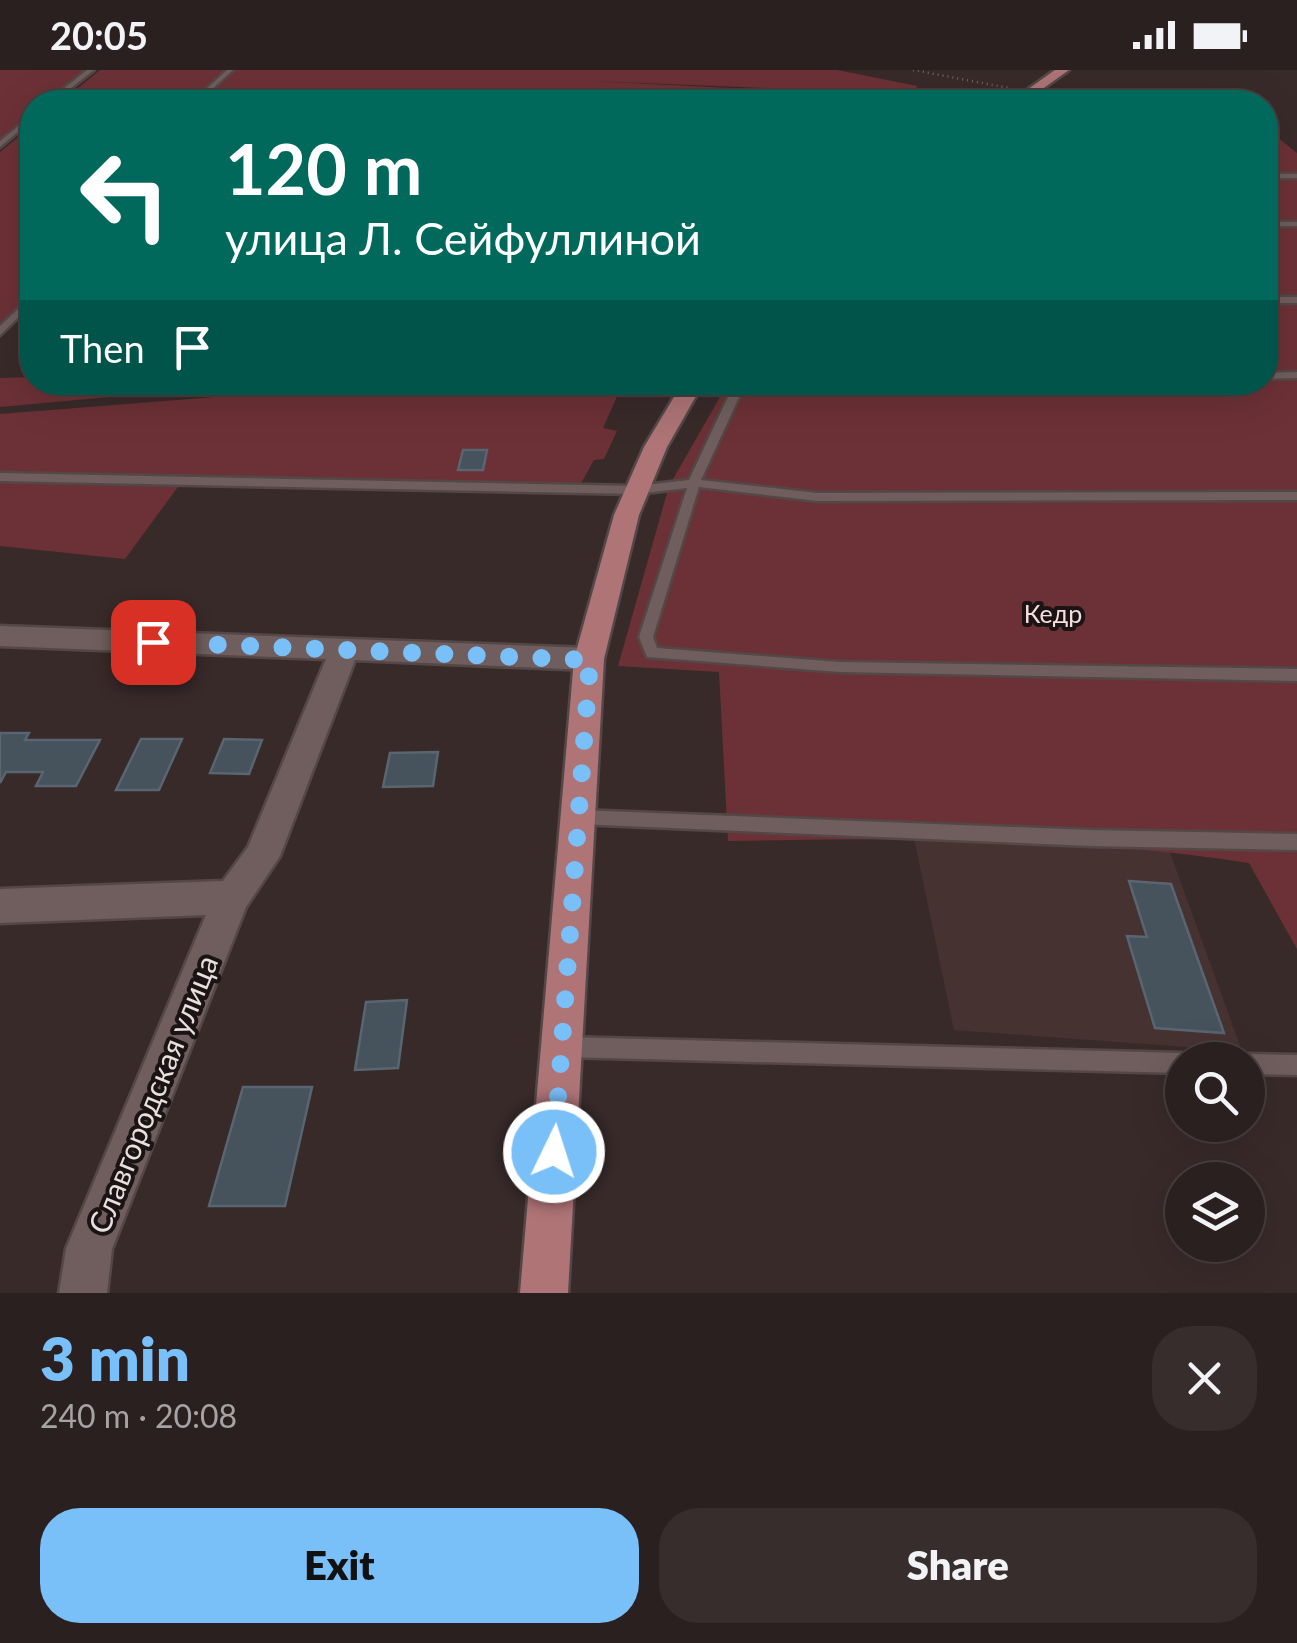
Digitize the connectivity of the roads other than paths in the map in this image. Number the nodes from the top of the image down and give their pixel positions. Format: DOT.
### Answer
graph roads {
  1 [pos="91,70"];
  2 [pos="230,70"];
  3 [pos="1063,70"];
  4 [pos="65,90"];
  5 [pos="208,90"];
  6 [pos="1035,90"];
  7 [pos="20,128"];
  8 [pos="0,145"];
  9 [pos="20,311"];
  10 [pos="0,332"];
  11 [pos="685,395"];
  12 [pos="735,395"];
  13 [pos="0,476"];
  14 [pos="694,483"];
  15 [pos="636,490"];
  16 [pos="1297,496"];
  17 [pos="0,636"];
  18 [pos="344,650"];
  19 [pos="590,660"];
  20 [pos="1297,675"];
  21 [pos="578,816"];
  22 [pos="1297,842"];
  23 [pos="232,898"];
  24 [pos="0,906"];
  25 [pos="562,1046"];
  26 [pos="1165,1062"];
  27 [pos="1265,1064"];
  28 [pos="1297,1065"];
  29 [pos="83,1293"];
  30 [pos="544,1293"];
  1 -- 4 [label="lane"];
  2 -- 5 [label="lane"];
  3 -- 6 [label="main road"];
  7 -- 8 [label="lane"];
  9 -- 10 [label="lane"];
  11 -- 15 [label="main road"];
  12 -- 14 [label="lane"];
  13 -- 15 [label="lane"];
  14 -- 15 [label="lane"];
  14 -- 16 [label="lane"];
  14 -- 20 [label="lane"];
  15 -- 19 [label="main road"];
  17 -- 18 [label="street"];
  18 -- 19 [label="street"];
  18 -- 23 [label="street, Славгородская улица"];
  19 -- 21 [label="main road"];
  21 -- 22 [label="lane"];
  21 -- 25 [label="main road"];
  23 -- 24 [label="street"];
  23 -- 29 [label="street, Славгородская улица"];
  25 -- 26 [label="lane"];
  25 -- 30 [label="main road"];
  27 -- 28 [label="lane"];
}
